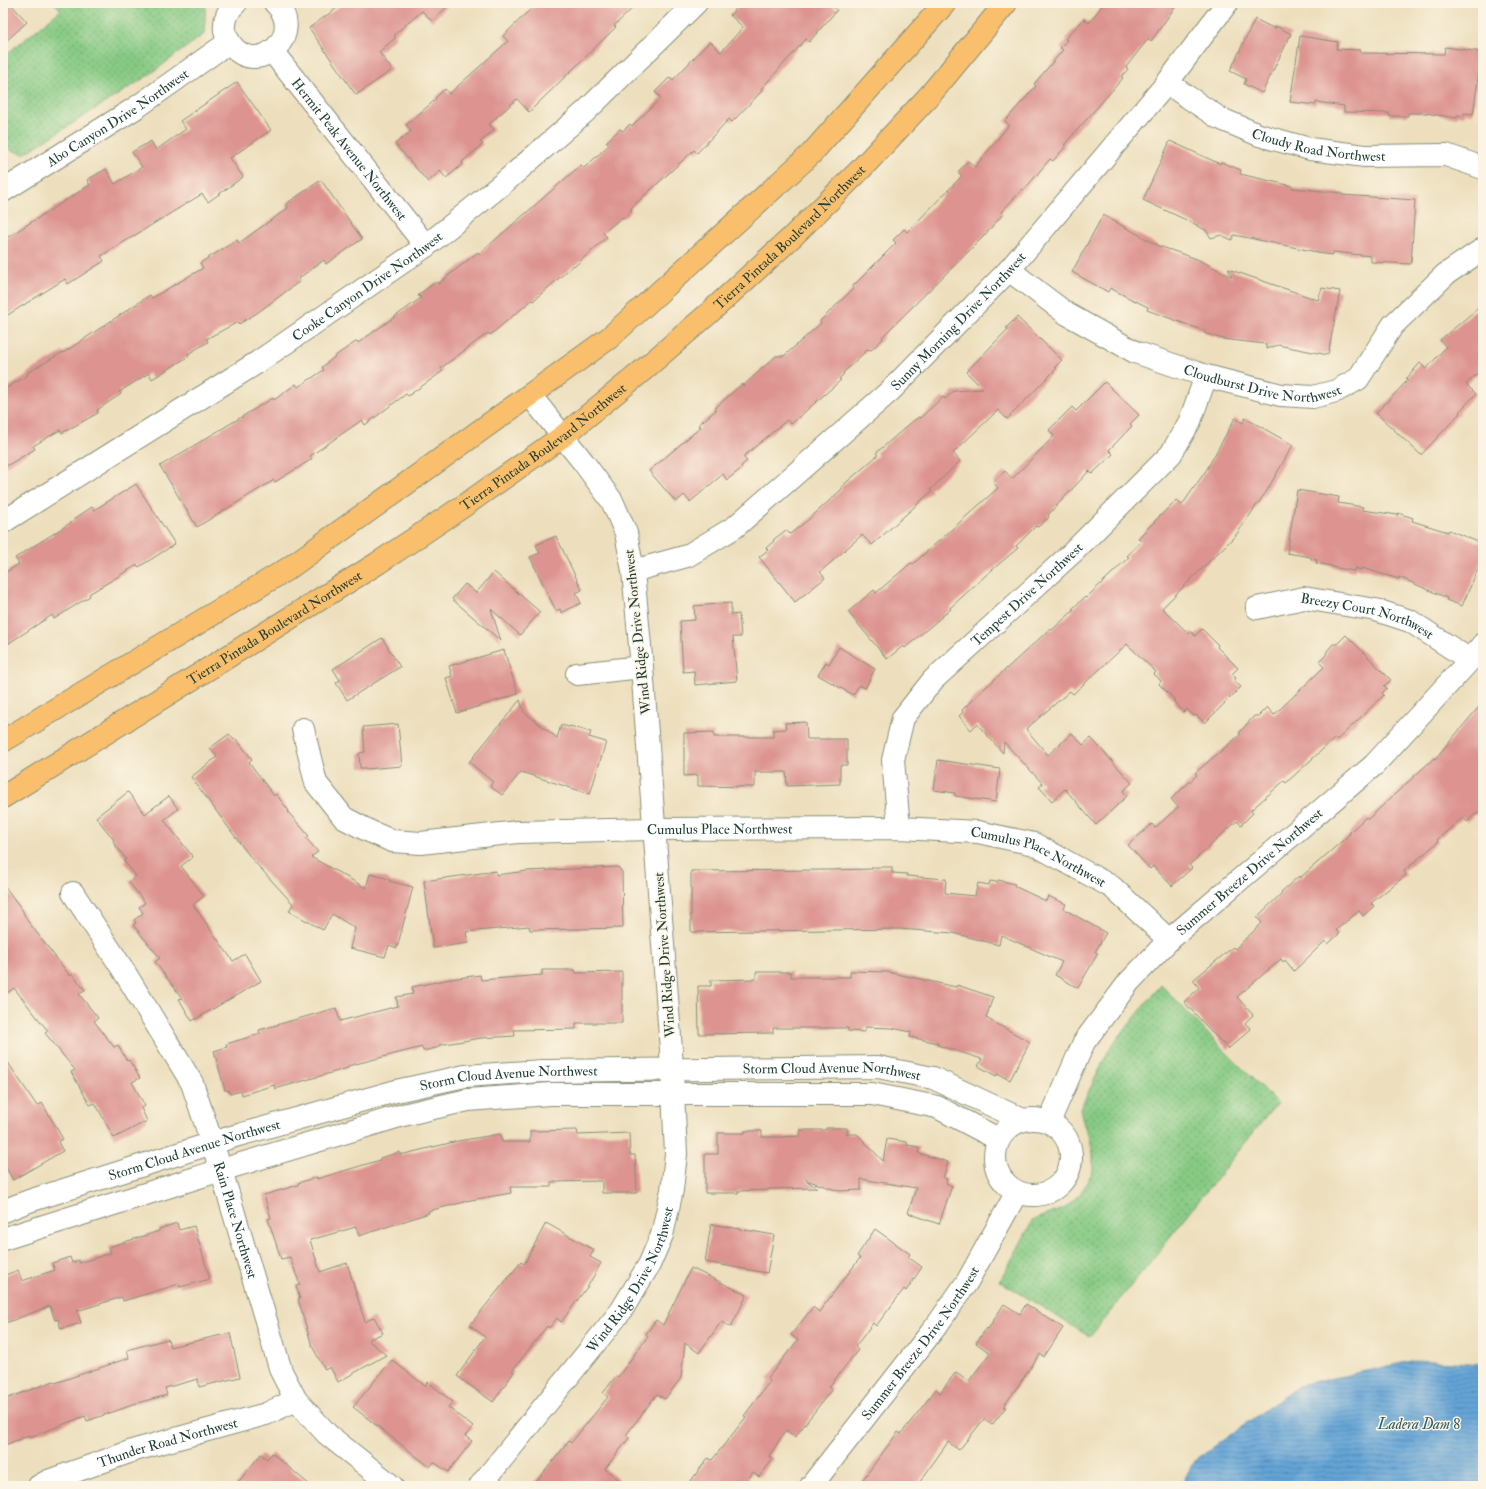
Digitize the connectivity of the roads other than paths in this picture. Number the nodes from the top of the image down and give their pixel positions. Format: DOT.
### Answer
graph roads {
  1 [pos="234,3"];
  2 [pos="696,3"];
  3 [pos="945,3"];
  4 [pos="1006,3"];
  5 [pos="1227,3"];
  6 [pos="280,5"];
  7 [pos="229,42"];
  8 [pos="272,51"];
  9 [pos="1167,83"];
  10 [pos="1483,168"];
  11 [pos="5,185"];
  12 [pos="426,246"];
  13 [pos="1483,249"];
  14 [pos="1009,270"];
  15 [pos="1206,376"];
  16 [pos="530,395"];
  17 [pos="563,436"];
  18 [pos="3,522"];
  19 [pos="633,571"];
  20 [pos="1257,608"];
  21 [pos="1483,644"];
  22 [pos="1470,660"];
  23 [pos="642,667"];
  24 [pos="577,674"];
  25 [pos="303,729"];
  26 [pos="3,741"];
  27 [pos="3,797"];
  28 [pos="899,828"];
  29 [pos="653,829"];
  30 [pos="73,893"];
  31 [pos="1169,940"];
  32 [pos="672,1068"];
  33 [pos="673,1093"];
  34 [pos="1023,1120"];
  35 [pos="1049,1122"];
  36 [pos="998,1139"];
  37 [pos="212,1142"];
  38 [pos="221,1170"];
  39 [pos="1017,1192"];
  40 [pos="3,1211"];
  41 [pos="3,1239"];
  42 [pos="296,1400"];
  43 [pos="816,1484"];
  44 [pos="39,1486"];
  45 [pos="392,1486"];
  46 [pos="480,1486"];
  1 -- 7 [label="street"];
  2 -- 12 [label="street, Cooke Canyon Drive Northwest"];
  3 -- 16 [label="main road"];
  4 -- 17 [label="main road, Tierra Pintada Boulevard Northwest"];
  5 -- 9 [label="street, Sunny Morning Drive Northwest"];
  6 -- 8 [label="street"];
  7 -- 8 [label="street"];
  7 -- 11 [label="street, Abo Canyon Drive Northwest"];
  8 -- 12 [label="street, Hermit Peak Avenue Northwest"];
  9 -- 10 [label="street, Cloudy Road Northwest"];
  9 -- 14 [label="street, Sunny Morning Drive Northwest"];
  12 -- 18 [label="street, Cooke Canyon Drive Northwest"];
  13 -- 15 [label="street, Cloudburst Drive Northwest"];
  14 -- 15 [label="street, Cloudburst Drive Northwest"];
  14 -- 19 [label="street, Sunny Morning Drive Northwest"];
  15 -- 28 [label="street, Tempest Drive Northwest"];
  16 -- 17 [label="street, Wind Ridge Drive Northwest"];
  16 -- 26 [label="main road"];
  17 -- 19 [label="street, Wind Ridge Drive Northwest"];
  17 -- 27 [label="main road, Tierra Pintada Boulevard Northwest"];
  19 -- 23 [label="street, Wind Ridge Drive Northwest"];
  20 -- 22 [label="street, Breezy Court Northwest"];
  21 -- 22 [label="street, Summer Breeze Drive Northwest"];
  22 -- 31 [label="street, Summer Breeze Drive Northwest"];
  23 -- 24 [label="street"];
  23 -- 29 [label="street, Wind Ridge Drive Northwest"];
  25 -- 29 [label="street, Cumulus Place Northwest"];
  28 -- 29 [label="street, Cumulus Place Northwest"];
  28 -- 31 [label="street, Cumulus Place Northwest"];
  29 -- 32 [label="street, Wind Ridge Drive Northwest"];
  30 -- 37 [label="street, Rain Place Northwest"];
  31 -- 35 [label="street, Summer Breeze Drive Northwest"];
  32 -- 33 [label="street, Wind Ridge Drive Northwest"];
  32 -- 34 [label="street, Storm Cloud Avenue Northwest"];
  32 -- 37 [label="street, Storm Cloud Avenue Northwest"];
  33 -- 36 [label="street, Storm Cloud Avenue Northwest"];
  33 -- 38 [label="street, Storm Cloud Avenue Northwest"];
  33 -- 46 [label="street, Wind Ridge Drive Northwest"];
  34 -- 35 [label="street"];
  34 -- 36 [label="street"];
  35 -- 39 [label="street"];
  36 -- 39 [label="street"];
  37 -- 38 [label="street, Rain Place Northwest"];
  37 -- 40 [label="street, Storm Cloud Avenue Northwest"];
  38 -- 41 [label="street, Storm Cloud Avenue Northwest"];
  38 -- 42 [label="street, Rain Place Northwest"];
  39 -- 43 [label="street, Summer Breeze Drive Northwest"];
  42 -- 44 [label="street, Thunder Road Northwest"];
  42 -- 45 [label="street, Rain Place Northwest"];
}
